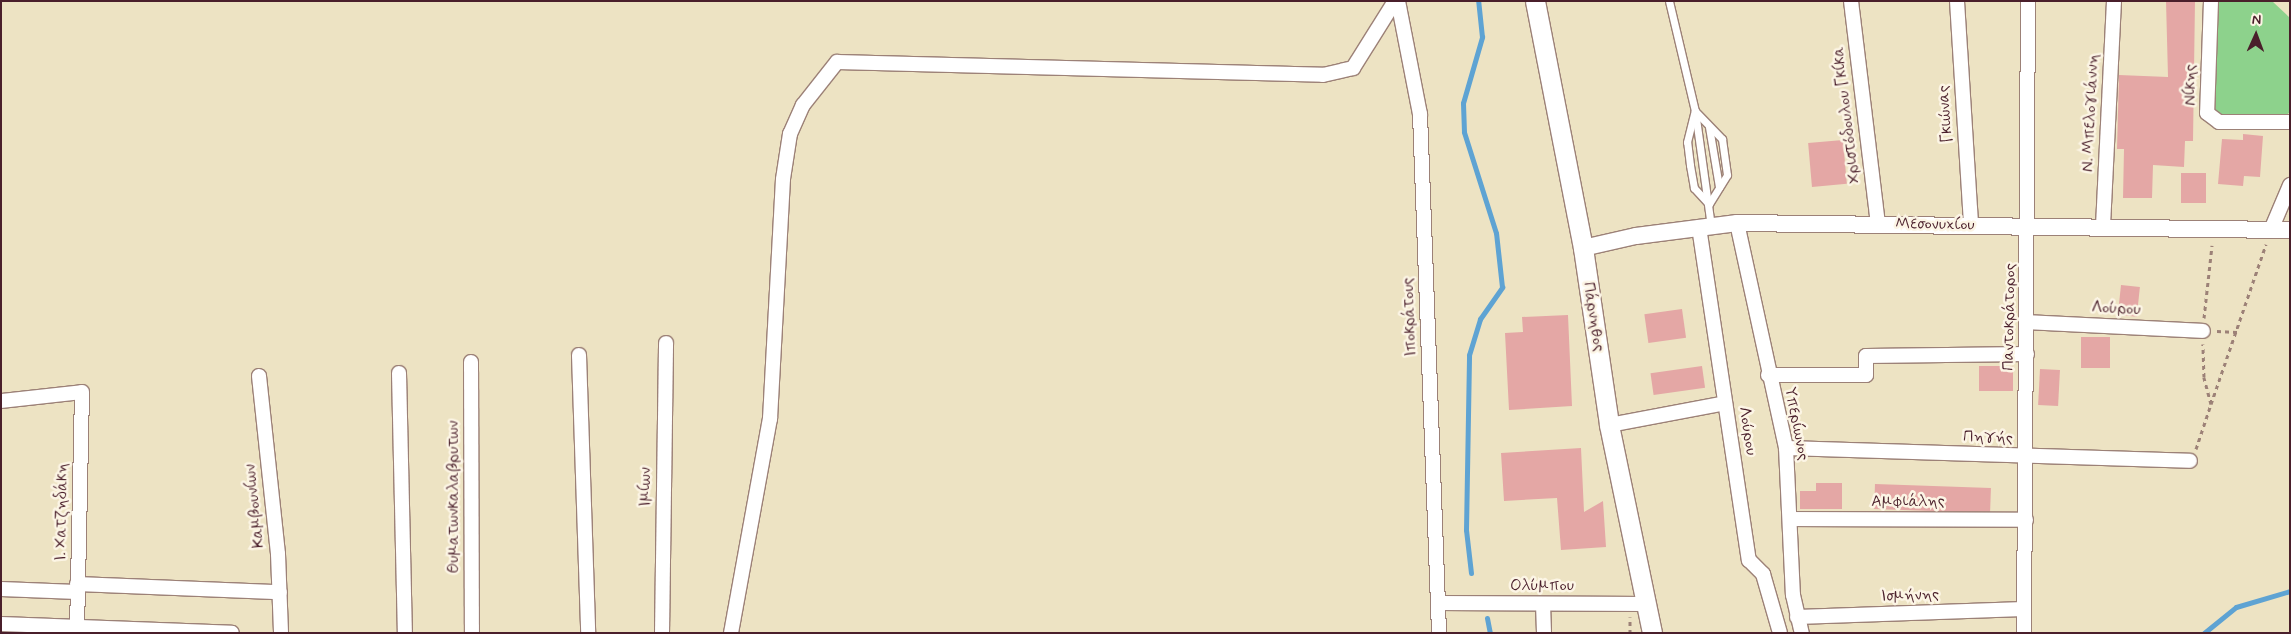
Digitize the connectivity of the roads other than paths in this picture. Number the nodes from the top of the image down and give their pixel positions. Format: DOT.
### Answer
graph roads {
  1 [pos="1397,1"];
  2 [pos="1535,1"];
  3 [pos="1669,1"];
  4 [pos="1851,1"];
  5 [pos="1957,1"];
  6 [pos="2028,1"];
  7 [pos="2114,1"];
  8 [pos="2211,1"];
  9 [pos="1695,111"];
  10 [pos="2290,122"];
  11 [pos="1709,127"];
  12 [pos="2290,185"];
  13 [pos="1719,187"];
  14 [pos="1709,204"];
  15 [pos="1737,223"];
  16 [pos="1878,224"];
  17 [pos="1971,225"];
  18 [pos="1705,226"];
  19 [pos="2103,226"];
  20 [pos="2028,228"];
  21 [pos="2271,230"];
  22 [pos="2290,230"];
  23 [pos="1583,248"];
  24 [pos="2027,322"];
  25 [pos="2203,331"];
  26 [pos="666,342"];
  27 [pos="2027,354"];
  28 [pos="578,355"];
  29 [pos="472,362"];
  30 [pos="399,373"];
  31 [pos="1768,375"];
  32 [pos="259,376"];
  33 [pos="1,401"];
  34 [pos="1725,403"];
  35 [pos="1610,425"];
  36 [pos="1786,448"];
  37 [pos="2028,456"];
  38 [pos="2190,461"];
  39 [pos="1790,519"];
  40 [pos="2026,520"];
  41 [pos="77,588"];
  42 [pos="1,589"];
  43 [pos="280,592"];
  44 [pos="1439,603"];
  45 [pos="1543,604"];
  46 [pos="1646,604"];
  47 [pos="2024,609"];
  48 [pos="1797,617"];
  49 [pos="1,624"];
  50 [pos="77,630"];
  51 [pos="232,633"];
  52 [pos="281,633"];
  53 [pos="405,633"];
  54 [pos="472,633"];
  55 [pos="588,633"];
  56 [pos="662,633"];
  57 [pos="731,633"];
  58 [pos="1439,633"];
  59 [pos="1544,633"];
  60 [pos="1652,633"];
  61 [pos="1780,633"];
  62 [pos="1802,633"];
  63 [pos="2024,633"];
  1 -- 44 [label="street, Ιποκράτους"];
  1 -- 57 [label="street"];
  2 -- 23 [label="main road, Πάρνηθος"];
  3 -- 9 [label="lane"];
  4 -- 16 [label="street, Χριστόδουλου Γκίκα"];
  5 -- 17 [label="street, Γκιώνας"];
  6 -- 20 [label="street, Παντοκράτορος"];
  7 -- 19 [label="street, Ν. Μπελογιάννη"];
  8 -- 10 [label="street, Νίκης"];
  9 -- 11 [label="lane"];
  9 -- 14 [label="lane"];
  9 -- 14 [label="lane"];
  11 -- 13 [label="lane"];
  11 -- 13 [label="lane"];
  12 -- 21 [label="street"];
  13 -- 14 [label="lane"];
  14 -- 18 [label="lane"];
  15 -- 16 [label="street, Μεσονυχίου"];
  15 -- 18 [label="street, Μεσονυχίου"];
  15 -- 31 [label="street, Υπερίωνος"];
  16 -- 17 [label="street, Μεσονυχίου"];
  17 -- 20 [label="street, Μεσονυχίου"];
  18 -- 23 [label="street, Μεσονυχίου"];
  18 -- 34 [label="street, Λούρου"];
  19 -- 20 [label="street, Μεσονυχίου"];
  19 -- 21 [label="street, Μεσονυχίου"];
  20 -- 24 [label="street, Παντοκράτορος"];
  21 -- 22 [label="street, Μεσονυχίου"];
  23 -- 35 [label="main road, Πάρνηθος"];
  24 -- 25 [label="street, Λούρου"];
  24 -- 27 [label="street, Παντοκράτορος"];
  26 -- 56 [label="street, Ιμίων"];
  27 -- 31 [label="street"];
  27 -- 37 [label="street, Παντοκράτορος"];
  28 -- 55 [label="street"];
  29 -- 54 [label="street, Θυματωνκαλαβρυτων"];
  30 -- 53 [label="street"];
  31 -- 36 [label="street, Υπερίωνος"];
  32 -- 43 [label="street, Καμβουνίων"];
  33 -- 41 [label="street, Ι. Χατζηδάκη"];
  34 -- 35 [label="street"];
  34 -- 61 [label="street, Λούρου"];
  35 -- 46 [label="main road, Πάρνηθος"];
  36 -- 37 [label="street, Πηγής"];
  36 -- 39 [label="street, Υπερίωνος"];
  37 -- 38 [label="street, Πηγής"];
  37 -- 40 [label="street, Παντοκράτορος"];
  39 -- 40 [label="street, Αμφιάλης"];
  39 -- 48 [label="street, Υπερίωνος"];
  40 -- 47 [label="street, Παντοκράτορος"];
  41 -- 42 [label="street"];
  41 -- 43 [label="street"];
  41 -- 50 [label="street, Ι. Χατζηδάκη"];
  43 -- 52 [label="street, Καμβουνίων"];
  44 -- 45 [label="street, Ολύμπου"];
  44 -- 58 [label="street, Ιποκράτους"];
  45 -- 46 [label="street, Ολύμπου"];
  45 -- 59 [label="street"];
  46 -- 60 [label="main road, Πάρνηθος"];
  47 -- 48 [label="street, Ισμήνης"];
  47 -- 63 [label="street, Παντοκράτορος"];
  48 -- 62 [label="street, Υπερίωνος"];
  49 -- 50 [label="street"];
  50 -- 51 [label="street"];
}
